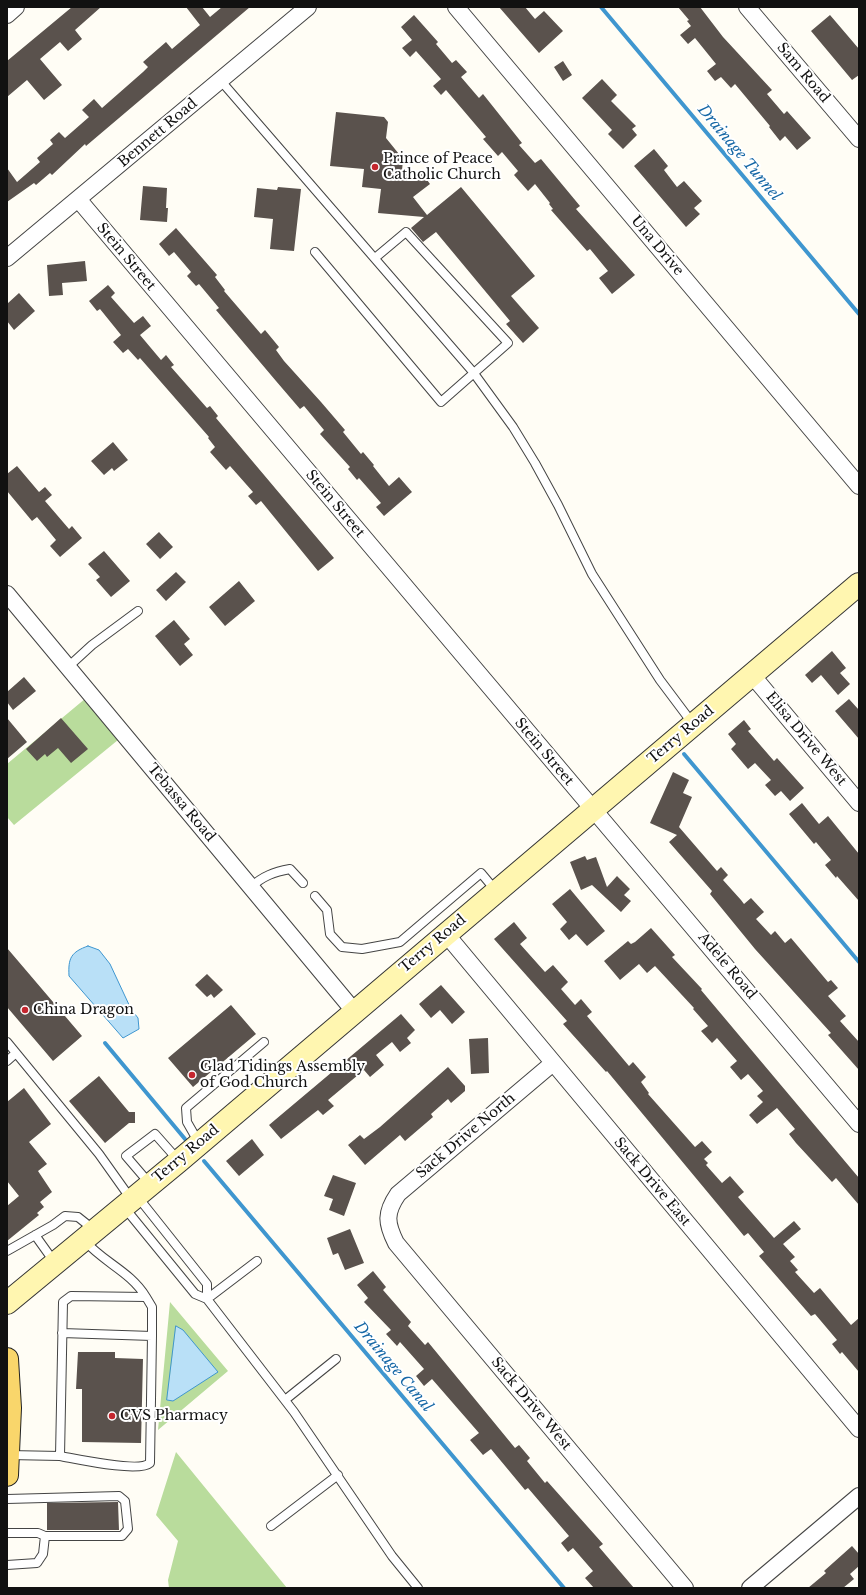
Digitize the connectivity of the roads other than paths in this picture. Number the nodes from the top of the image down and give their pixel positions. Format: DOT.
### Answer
graph roads {
  1 [pos="16,7"];
  2 [pos="308,7"];
  3 [pos="456,7"];
  4 [pos="747,7"];
  5 [pos="7,15"];
  6 [pos="221,81"];
  7 [pos="859,139"];
  8 [pos="78,199"];
  9 [pos="314,252"];
  10 [pos="7,258"];
  11 [pos="375,258"];
  12 [pos="474,372"];
  13 [pos="859,486"];
  14 [pos="859,584"];
  15 [pos="7,594"];
  16 [pos="138,611"];
  17 [pos="68,667"];
  18 [pos="752,676"];
  19 [pos="694,724"];
  20 [pos="859,803"];
  21 [pos="594,809"];
  22 [pos="303,883"];
  23 [pos="251,887"];
  24 [pos="496,891"];
  25 [pos="315,896"];
  26 [pos="446,934"];
  27 [pos="354,1011"];
  28 [pos="7,1042"];
  29 [pos="264,1042"];
  30 [pos="16,1053"];
  31 [pos="7,1061"];
  32 [pos="553,1063"];
  33 [pos="859,1124"];
  34 [pos="200,1143"];
  35 [pos="179,1161"];
  36 [pos="136,1196"];
  37 [pos="388,1216"];
  38 [pos="35,1235"];
  39 [pos="89,1235"];
  40 [pos="7,1250"];
  41 [pos="256,1261"];
  42 [pos="55,1264"];
  43 [pos="146,1297"];
  44 [pos="207,1299"];
  45 [pos="7,1303"];
  46 [pos="62,1333"];
  47 [pos="152,1336"];
  48 [pos="7,1359"];
  49 [pos="336,1359"];
  50 [pos="285,1400"];
  51 [pos="859,1429"];
  52 [pos="8,1431"];
  53 [pos="60,1456"];
  54 [pos="8,1465"];
  55 [pos="338,1475"];
  56 [pos="859,1496"];
  57 [pos="7,1499"];
  58 [pos="271,1526"];
  59 [pos="7,1533"];
  60 [pos="45,1536"];
  61 [pos="7,1565"];
  62 [pos="418,1588"];
  63 [pos="685,1588"];
  64 [pos="750,1588"];
  1 -- 5 [label="street"];
  2 -- 6 [label="street, Bennett Road"];
  3 -- 13 [label="street, Una Drive"];
  4 -- 7 [label="street, Sam Road"];
  6 -- 8 [label="street, Bennett Road"];
  6 -- 11 [label="lane"];
  8 -- 10 [label="street, Bennett Road"];
  8 -- 21 [label="street, Stein Street"];
  9 -- 12 [label="lane"];
  11 -- 12 [label="lane"];
  11 -- 12 [label="lane"];
  12 -- 19 [label="lane"];
  14 -- 18 [label="street, Terry Road"];
  15 -- 17 [label="street, Tebassa Road"];
  16 -- 17 [label="lane"];
  17 -- 23 [label="street, Tebassa Road"];
  18 -- 19 [label="street, Terry Road"];
  18 -- 20 [label="street, Elisa Drive West"];
  19 -- 21 [label="street, Terry Road"];
  21 -- 24 [label="street, Terry Road"];
  21 -- 33 [label="street, Adele Road"];
  22 -- 23 [label="lane"];
  23 -- 27 [label="street, Tebassa Road"];
  24 -- 25 [label="lane"];
  24 -- 26 [label="street, Terry Road"];
  26 -- 27 [label="street, Terry Road"];
  26 -- 32 [label="street, Sack Drive East"];
  27 -- 34 [label="street, Terry Road"];
  28 -- 30 [label="lane"];
  29 -- 34 [label="lane"];
  30 -- 31 [label="lane"];
  30 -- 36 [label="lane"];
  32 -- 37 [label="street, Sack Drive North"];
  32 -- 51 [label="street, Sack Drive East"];
  34 -- 35 [label="street, Terry Road"];
  35 -- 36 [label="street, Terry Road"];
  35 -- 36 [label="lane"];
  36 -- 39 [label="street, Terry Road"];
  36 -- 44 [label="lane"];
  36 -- 44 [label="lane"];
  37 -- 63 [label="street, Sack Drive West"];
  38 -- 39 [label="lane"];
  38 -- 40 [label="lane"];
  38 -- 42 [label="lane"];
  39 -- 42 [label="street, Terry Road"];
  39 -- 43 [label="lane"];
  41 -- 44 [label="lane"];
  42 -- 45 [label="street, Terry Road"];
  43 -- 46 [label="lane"];
  43 -- 47 [label="lane"];
  44 -- 50 [label="lane"];
  46 -- 47 [label="lane"];
  46 -- 53 [label="lane"];
  47 -- 53 [label="lane"];
  48 -- 52 [label="main road"];
  49 -- 50 [label="lane"];
  50 -- 55 [label="lane"];
  52 -- 54 [label="main road"];
  53 -- 54 [label="lane"];
  55 -- 58 [label="lane"];
  55 -- 62 [label="lane"];
  56 -- 64 [label="street"];
  57 -- 60 [label="lane"];
  59 -- 60 [label="lane"];
  60 -- 61 [label="lane"];
}
